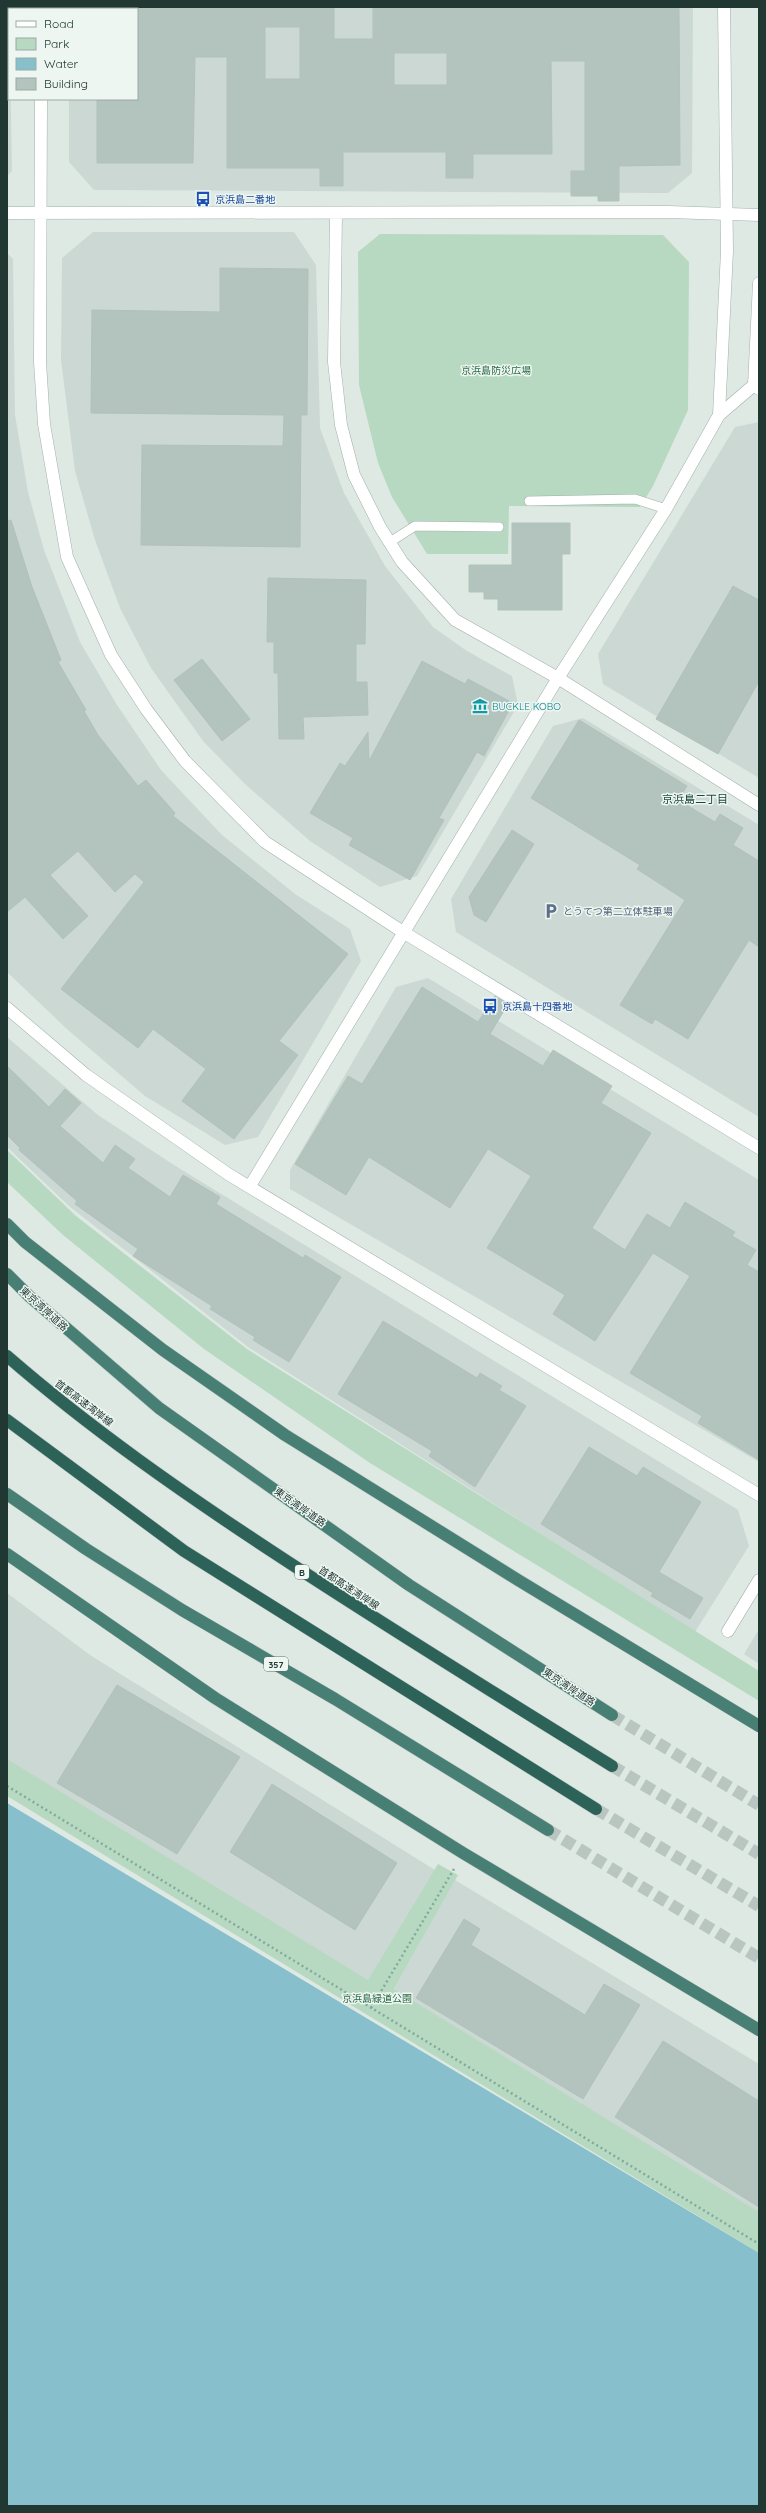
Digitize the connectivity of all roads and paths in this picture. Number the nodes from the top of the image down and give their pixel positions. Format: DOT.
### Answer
graph roads {
  1 [pos="724,7"];
  2 [pos="41,100"];
  3 [pos="7,213"];
  4 [pos="336,214"];
  5 [pos="41,215"];
  6 [pos="728,215"];
  7 [pos="759,215"];
  8 [pos="759,283"];
  9 [pos="757,387"];
  10 [pos="719,415"];
  11 [pos="529,501"];
  12 [pos="666,509"];
  13 [pos="499,527"];
  14 [pos="390,542"];
  15 [pos="558,678"];
  16 [pos="759,805"];
  17 [pos="404,932"];
  18 [pos="7,1008"];
  19 [pos="759,1148"];
  20 [pos="250,1186"];
  21 [pos="7,1224"];
  22 [pos="7,1274"];
  23 [pos="7,1356"];
  24 [pos="7,1420"];
  25 [pos="7,1494"];
  26 [pos="759,1494"];
  27 [pos="7,1554"];
  28 [pos="759,1580"];
  29 [pos="728,1631"];
  30 [pos="612,1715"];
  31 [pos="759,1726"];
  32 [pos="612,1766"];
  33 [pos="7,1786"];
  34 [pos="596,1809"];
  35 [pos="548,1830"];
  36 [pos="454,1869"];
  37 [pos="371,2008"];
  38 [pos="759,2030"];
  39 [pos="759,2244"];
  1 -- 6 [label="street"];
  2 -- 5 [label="street"];
  3 -- 5 [label="street"];
  4 -- 5 [label="street"];
  4 -- 6 [label="street"];
  4 -- 14 [label="street"];
  5 -- 17 [label="street"];
  6 -- 7 [label="street"];
  6 -- 10 [label="street"];
  8 -- 9 [label="street"];
  9 -- 10 [label="street"];
  10 -- 12 [label="street"];
  11 -- 12 [label="lane"];
  12 -- 15 [label="street"];
  13 -- 14 [label="lane"];
  14 -- 15 [label="street"];
  15 -- 16 [label="street"];
  15 -- 17 [label="street"];
  17 -- 19 [label="street"];
  17 -- 20 [label="street"];
  18 -- 20 [label="street"];
  20 -- 26 [label="street"];
  21 -- 31 [label="highway"];
  22 -- 30 [label="highway, 東京湾岸道路"];
  23 -- 32 [label="highway, 首都高速湾岸線 / B"];
  24 -- 34 [label="highway"];
  25 -- 35 [label="highway, 357"];
  27 -- 38 [label="highway"];
  28 -- 29 [label="street"];
  33 -- 37 [label="path"];
  36 -- 37 [label="path"];
  37 -- 39 [label="path"];
}
